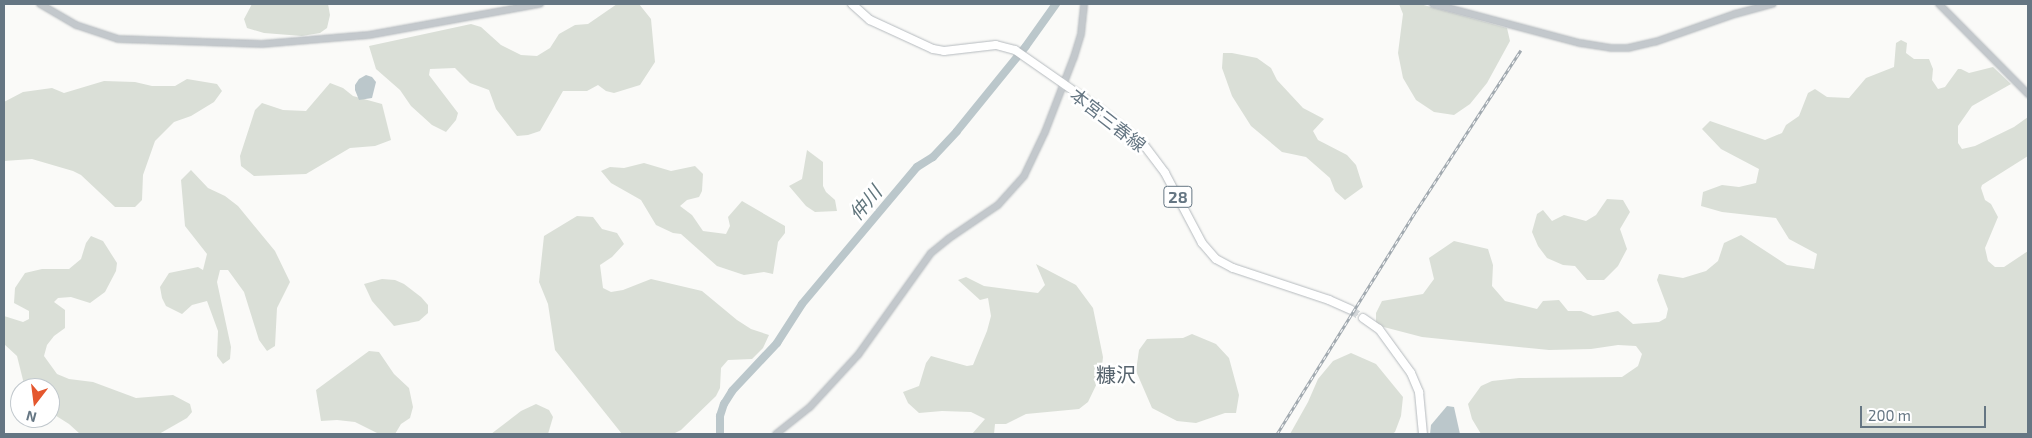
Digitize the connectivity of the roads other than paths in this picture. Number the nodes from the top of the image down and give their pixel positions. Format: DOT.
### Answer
graph roads {
  1 [pos="40,4"];
  2 [pos="540,4"];
  3 [pos="852,4"];
  4 [pos="1084,4"];
  5 [pos="1433,4"];
  6 [pos="1773,4"];
  7 [pos="1940,4"];
  8 [pos="1064,84"];
  9 [pos="2028,94"];
  10 [pos="1351,310"];
  11 [pos="1364,318"];
  12 [pos="776,434"];
  13 [pos="1423,434"];
  1 -- 2 [label="street"];
  3 -- 8 [label="main road, 本宮三春線 / 28"];
  4 -- 8 [label="street"];
  5 -- 6 [label="street"];
  7 -- 9 [label="street"];
  8 -- 10 [label="main road, 本宮三春線 / 28"];
  8 -- 12 [label="street"];
  11 -- 13 [label="main road"];
}
